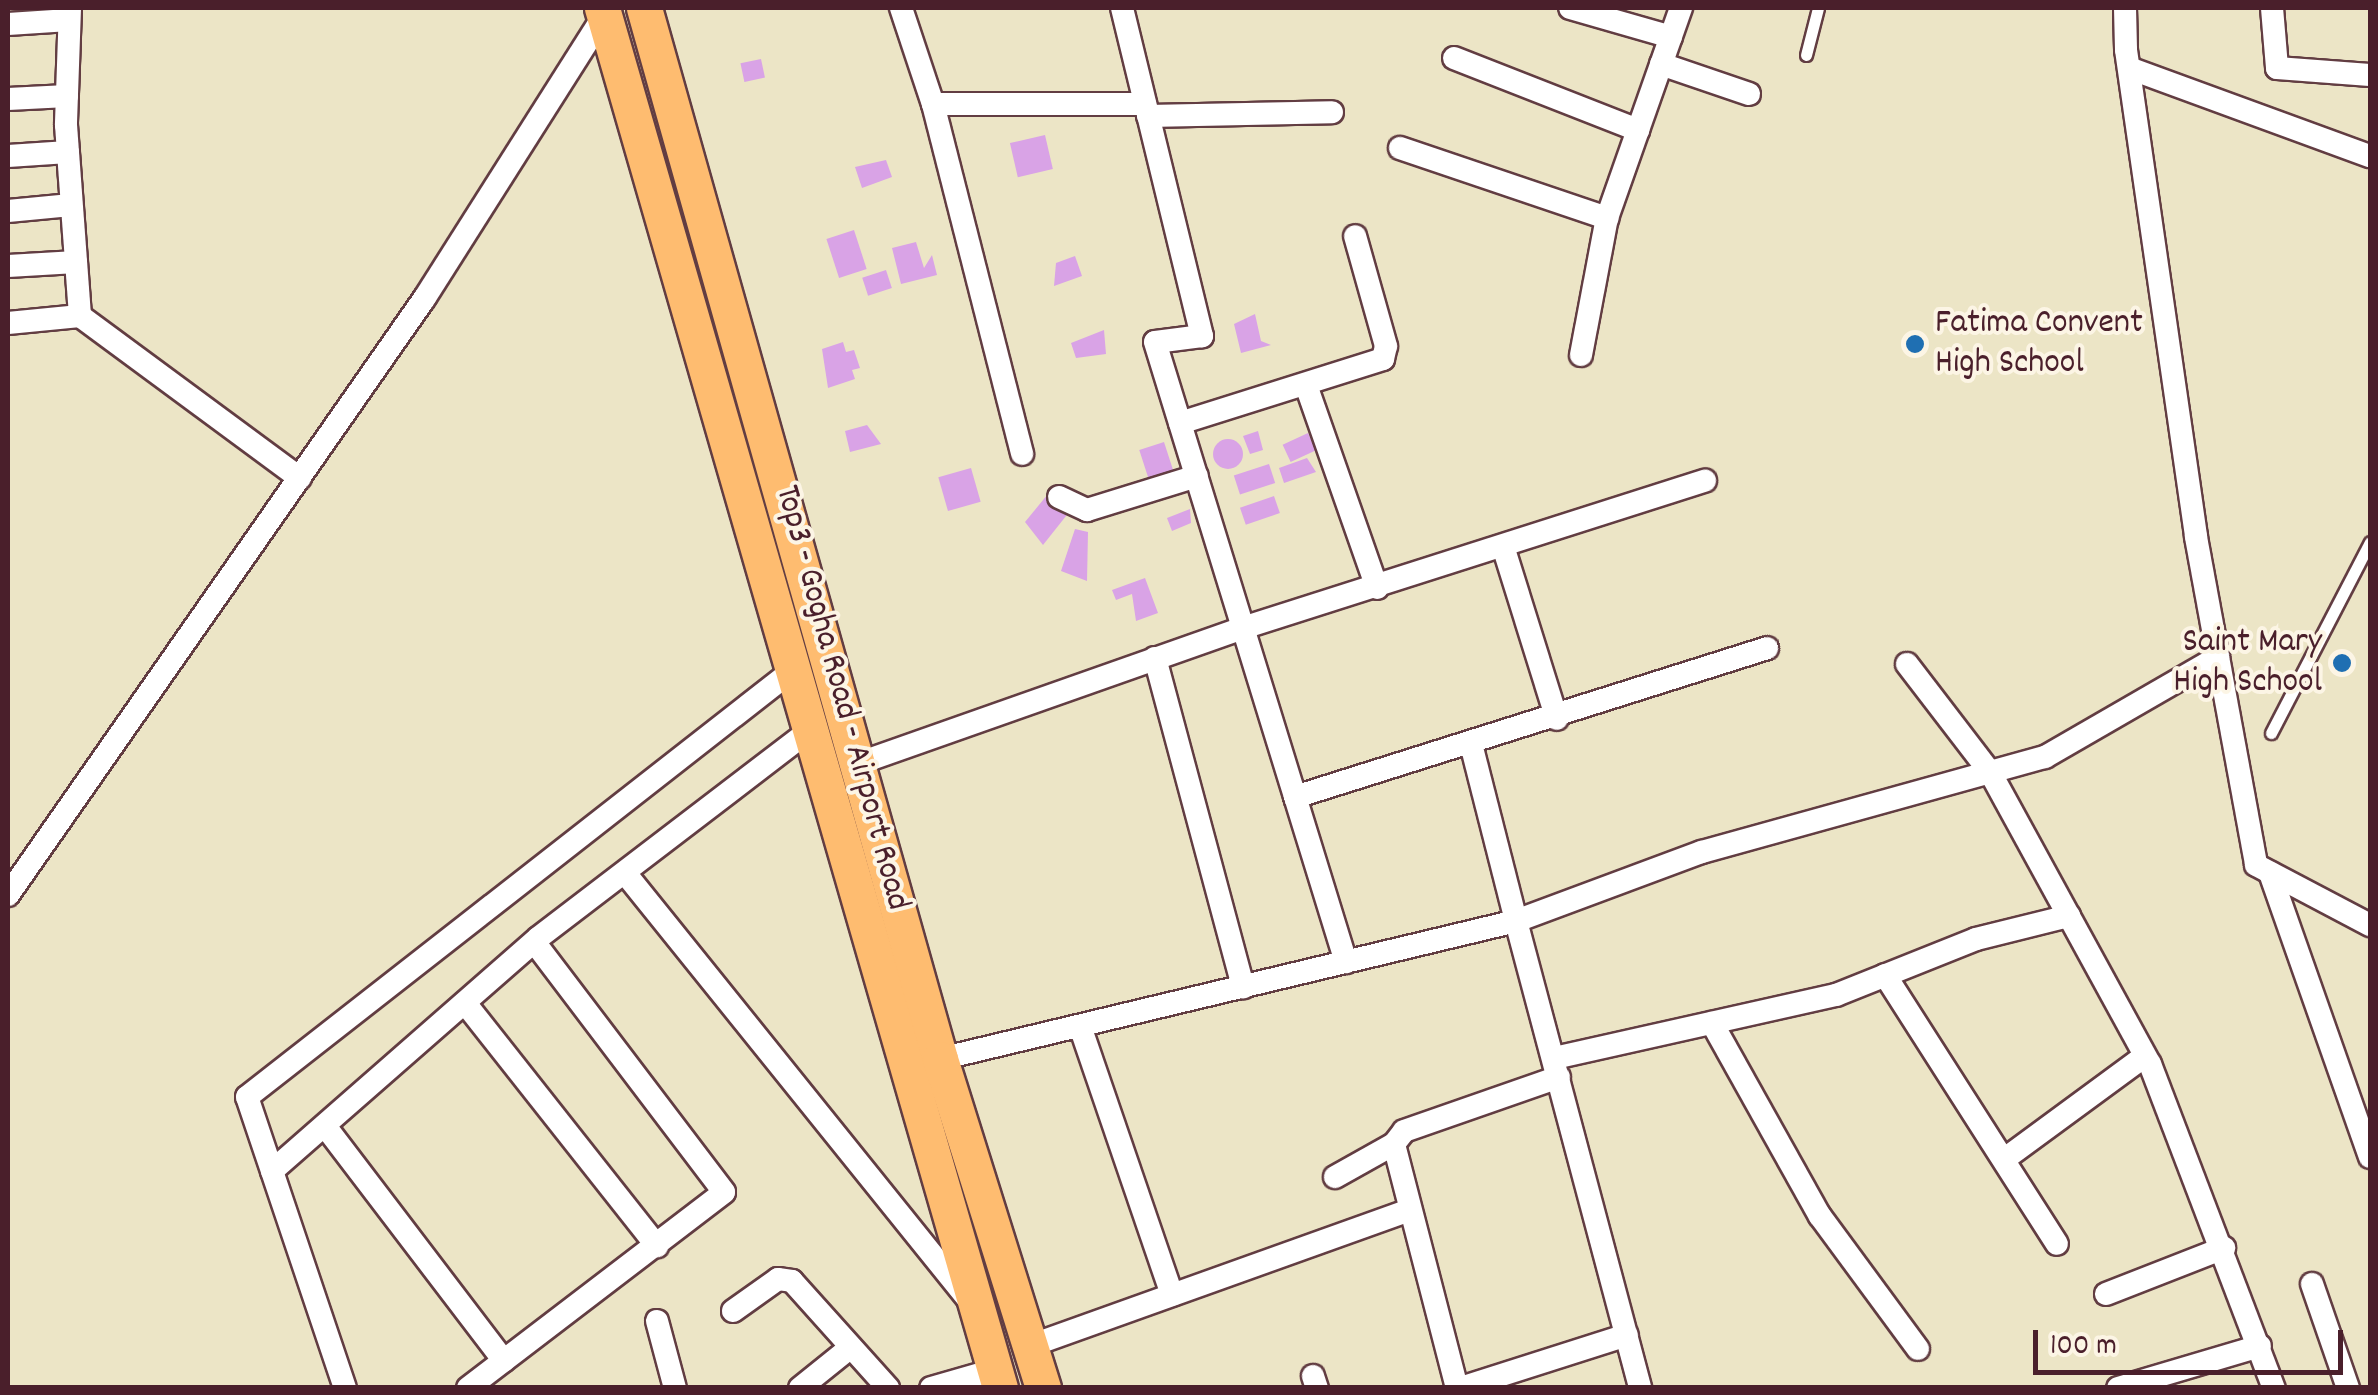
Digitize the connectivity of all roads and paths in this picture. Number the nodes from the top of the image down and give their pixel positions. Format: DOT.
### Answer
graph roads {
  1 [pos="644,8"];
  2 [pos="901,8"];
  3 [pos="1122,8"];
  4 [pos="1570,8"];
  5 [pos="1681,8"];
  6 [pos="1818,8"];
  7 [pos="2126,8"];
  8 [pos="2272,8"];
  9 [pos="605,9"];
  10 [pos="69,14"];
  11 [pos="8,24"];
  12 [pos="1671,37"];
  13 [pos="1806,56"];
  14 [pos="1454,58"];
  15 [pos="1661,64"];
  16 [pos="2128,68"];
  17 [pos="2370,75"];
  18 [pos="1750,94"];
  19 [pos="67,96"];
  20 [pos="8,99"];
  21 [pos="933,104"];
  22 [pos="1146,110"];
  23 [pos="1332,112"];
  24 [pos="1638,130"];
  25 [pos="1400,148"];
  26 [pos="68,152"];
  27 [pos="8,156"];
  28 [pos="2370,156"];
  29 [pos="72,205"];
  30 [pos="8,211"];
  31 [pos="1607,218"];
  32 [pos="1355,236"];
  33 [pos="76,262"];
  34 [pos="8,266"];
  35 [pos="80,316"];
  36 [pos="8,323"];
  37 [pos="1581,355"];
  38 [pos="1306,384"];
  39 [pos="1180,423"];
  40 [pos="1022,454"];
  41 [pos="1196,476"];
  42 [pos="300,478"];
  43 [pos="1706,481"];
  44 [pos="1059,496"];
  45 [pos="2370,542"];
  46 [pos="1503,546"];
  47 [pos="1377,588"];
  48 [pos="1243,628"];
  49 [pos="1767,648"];
  50 [pos="2218,657"];
  51 [pos="1156,658"];
  52 [pos="1907,664"];
  53 [pos="793,670"];
  54 [pos="1557,719"];
  55 [pos="809,731"];
  56 [pos="2270,733"];
  57 [pos="1471,744"];
  58 [pos="857,764"];
  59 [pos="1990,772"];
  60 [pos="1296,797"];
  61 [pos="625,873"];
  62 [pos="2270,873"];
  63 [pos="8,895"];
  64 [pos="2068,916"];
  65 [pos="1516,920"];
  66 [pos="2370,925"];
  67 [pos="534,942"];
  68 [pos="1346,962"];
  69 [pos="1885,976"];
  70 [pos="1242,986"];
  71 [pos="465,1003"];
  72 [pos="1712,1023"];
  73 [pos="1080,1026"];
  74 [pos="2146,1056"];
  75 [pos="940,1060"];
  76 [pos="1556,1068"];
  77 [pos="324,1126"];
  78 [pos="1394,1144"];
  79 [pos="2370,1157"];
  80 [pos="2006,1158"];
  81 [pos="272,1171"];
  82 [pos="1336,1177"];
  83 [pos="1408,1210"];
  84 [pos="2056,1244"];
  85 [pos="657,1246"];
  86 [pos="2224,1248"];
  87 [pos="2312,1284"];
  88 [pos="2106,1294"];
  89 [pos="1172,1295"];
  90 [pos="975,1308"];
  91 [pos="734,1311"];
  92 [pos="657,1321"];
  93 [pos="1628,1335"];
  94 [pos="851,1346"];
  95 [pos="1030,1346"];
  96 [pos="2260,1346"];
  97 [pos="1918,1349"];
  98 [pos="501,1372"];
  99 [pos="997,1379"];
  100 [pos="344,1388"];
  101 [pos="468,1388"];
  102 [pos="676,1388"];
  103 [pos="800,1388"];
  104 [pos="888,1388"];
  105 [pos="931,1388"];
  106 [pos="1042,1388"];
  107 [pos="1459,1388"];
  108 [pos="1640,1388"];
  109 [pos="2118,1388"];
  110 [pos="2274,1388"];
  111 [pos="2348,1388"];
  1 -- 58 [label="main road, Top3 - Gogha Road - Airport Road"];
  2 -- 21 [label="street"];
  3 -- 22 [label="street"];
  4 -- 12 [label="street"];
  5 -- 12 [label="street"];
  6 -- 13 [label="lane"];
  7 -- 16 [label="street"];
  8 -- 17 [label="street"];
  9 -- 42 [label="street"];
  9 -- 53 [label="main road, Top3 - Gogha Road - Airport Road"];
  10 -- 11 [label="street"];
  10 -- 19 [label="street"];
  12 -- 15 [label="street"];
  14 -- 24 [label="street"];
  15 -- 18 [label="street"];
  15 -- 24 [label="street"];
  16 -- 28 [label="street"];
  16 -- 50 [label="street"];
  19 -- 20 [label="street"];
  19 -- 26 [label="street"];
  21 -- 22 [label="street"];
  21 -- 40 [label="street"];
  22 -- 23 [label="street"];
  22 -- 39 [label="street"];
  24 -- 31 [label="street"];
  25 -- 31 [label="street"];
  26 -- 27 [label="street"];
  26 -- 29 [label="street"];
  29 -- 30 [label="street"];
  29 -- 33 [label="street"];
  31 -- 37 [label="street"];
  32 -- 38 [label="street"];
  33 -- 34 [label="street"];
  33 -- 35 [label="street"];
  35 -- 36 [label="street"];
  35 -- 42 [label="street"];
  38 -- 39 [label="street"];
  38 -- 47 [label="street"];
  39 -- 41 [label="street"];
  41 -- 44 [label="street"];
  41 -- 48 [label="street"];
  42 -- 63 [label="street"];
  43 -- 46 [label="street"];
  45 -- 56 [label="lane"];
  46 -- 47 [label="street"];
  46 -- 54 [label="street"];
  47 -- 48 [label="street"];
  48 -- 51 [label="street"];
  48 -- 60 [label="street"];
  49 -- 54 [label="street"];
  50 -- 59 [label="street"];
  50 -- 62 [label="street"];
  51 -- 58 [label="street"];
  51 -- 70 [label="street"];
  52 -- 59 [label="street"];
  53 -- 55 [label="main road, Top3 - Gogha Road - Airport Road"];
  53 -- 81 [label="street"];
  54 -- 57 [label="street"];
  55 -- 61 [label="street"];
  55 -- 90 [label="main road, Top3 - Gogha Road - Airport Road"];
  57 -- 60 [label="street"];
  57 -- 65 [label="street"];
  58 -- 75 [label="main road, Top3 - Gogha Road - Airport Road"];
  59 -- 64 [label="street"];
  59 -- 65 [label="street"];
  60 -- 68 [label="street"];
  61 -- 67 [label="street"];
  61 -- 90 [label="street"];
  62 -- 66 [label="street"];
  62 -- 79 [label="street"];
  64 -- 69 [label="street"];
  64 -- 74 [label="street"];
  65 -- 68 [label="street"];
  65 -- 76 [label="street"];
  67 -- 71 [label="street"];
  67 -- 85 [label="street"];
  68 -- 70 [label="street"];
  69 -- 72 [label="street"];
  69 -- 80 [label="street"];
  70 -- 73 [label="street"];
  71 -- 77 [label="street"];
  71 -- 85 [label="street"];
  72 -- 76 [label="street"];
  72 -- 97 [label="street"];
  73 -- 75 [label="street"];
  73 -- 89 [label="street"];
  74 -- 80 [label="street"];
  74 -- 86 [label="street"];
  75 -- 95 [label="main road, Top3 - Gogha Road - Airport Road"];
  76 -- 78 [label="street"];
  76 -- 93 [label="street"];
  77 -- 81 [label="street"];
  77 -- 98 [label="street"];
  78 -- 82 [label="street"];
  78 -- 83 [label="street"];
  80 -- 84 [label="street"];
  81 -- 100 [label="street"];
  83 -- 89 [label="street"];
  83 -- 107 [label="street"];
  85 -- 98 [label="street"];
  86 -- 88 [label="street"];
  86 -- 96 [label="street"];
  87 -- 111 [label="street"];
  89 -- 95 [label="street"];
  90 -- 99 [label="main road, Top3 - Gogha Road - Airport Road"];
  91 -- 94 [label="street"];
  92 -- 102 [label="street"];
  93 -- 107 [label="street"];
  93 -- 108 [label="street"];
  94 -- 103 [label="street"];
  94 -- 104 [label="street"];
  95 -- 106 [label="main road, Top3 - Gogha Road - Airport Road"];
  96 -- 109 [label="street"];
  96 -- 110 [label="street"];
  98 -- 101 [label="street"];
  99 -- 105 [label="street"];
}
